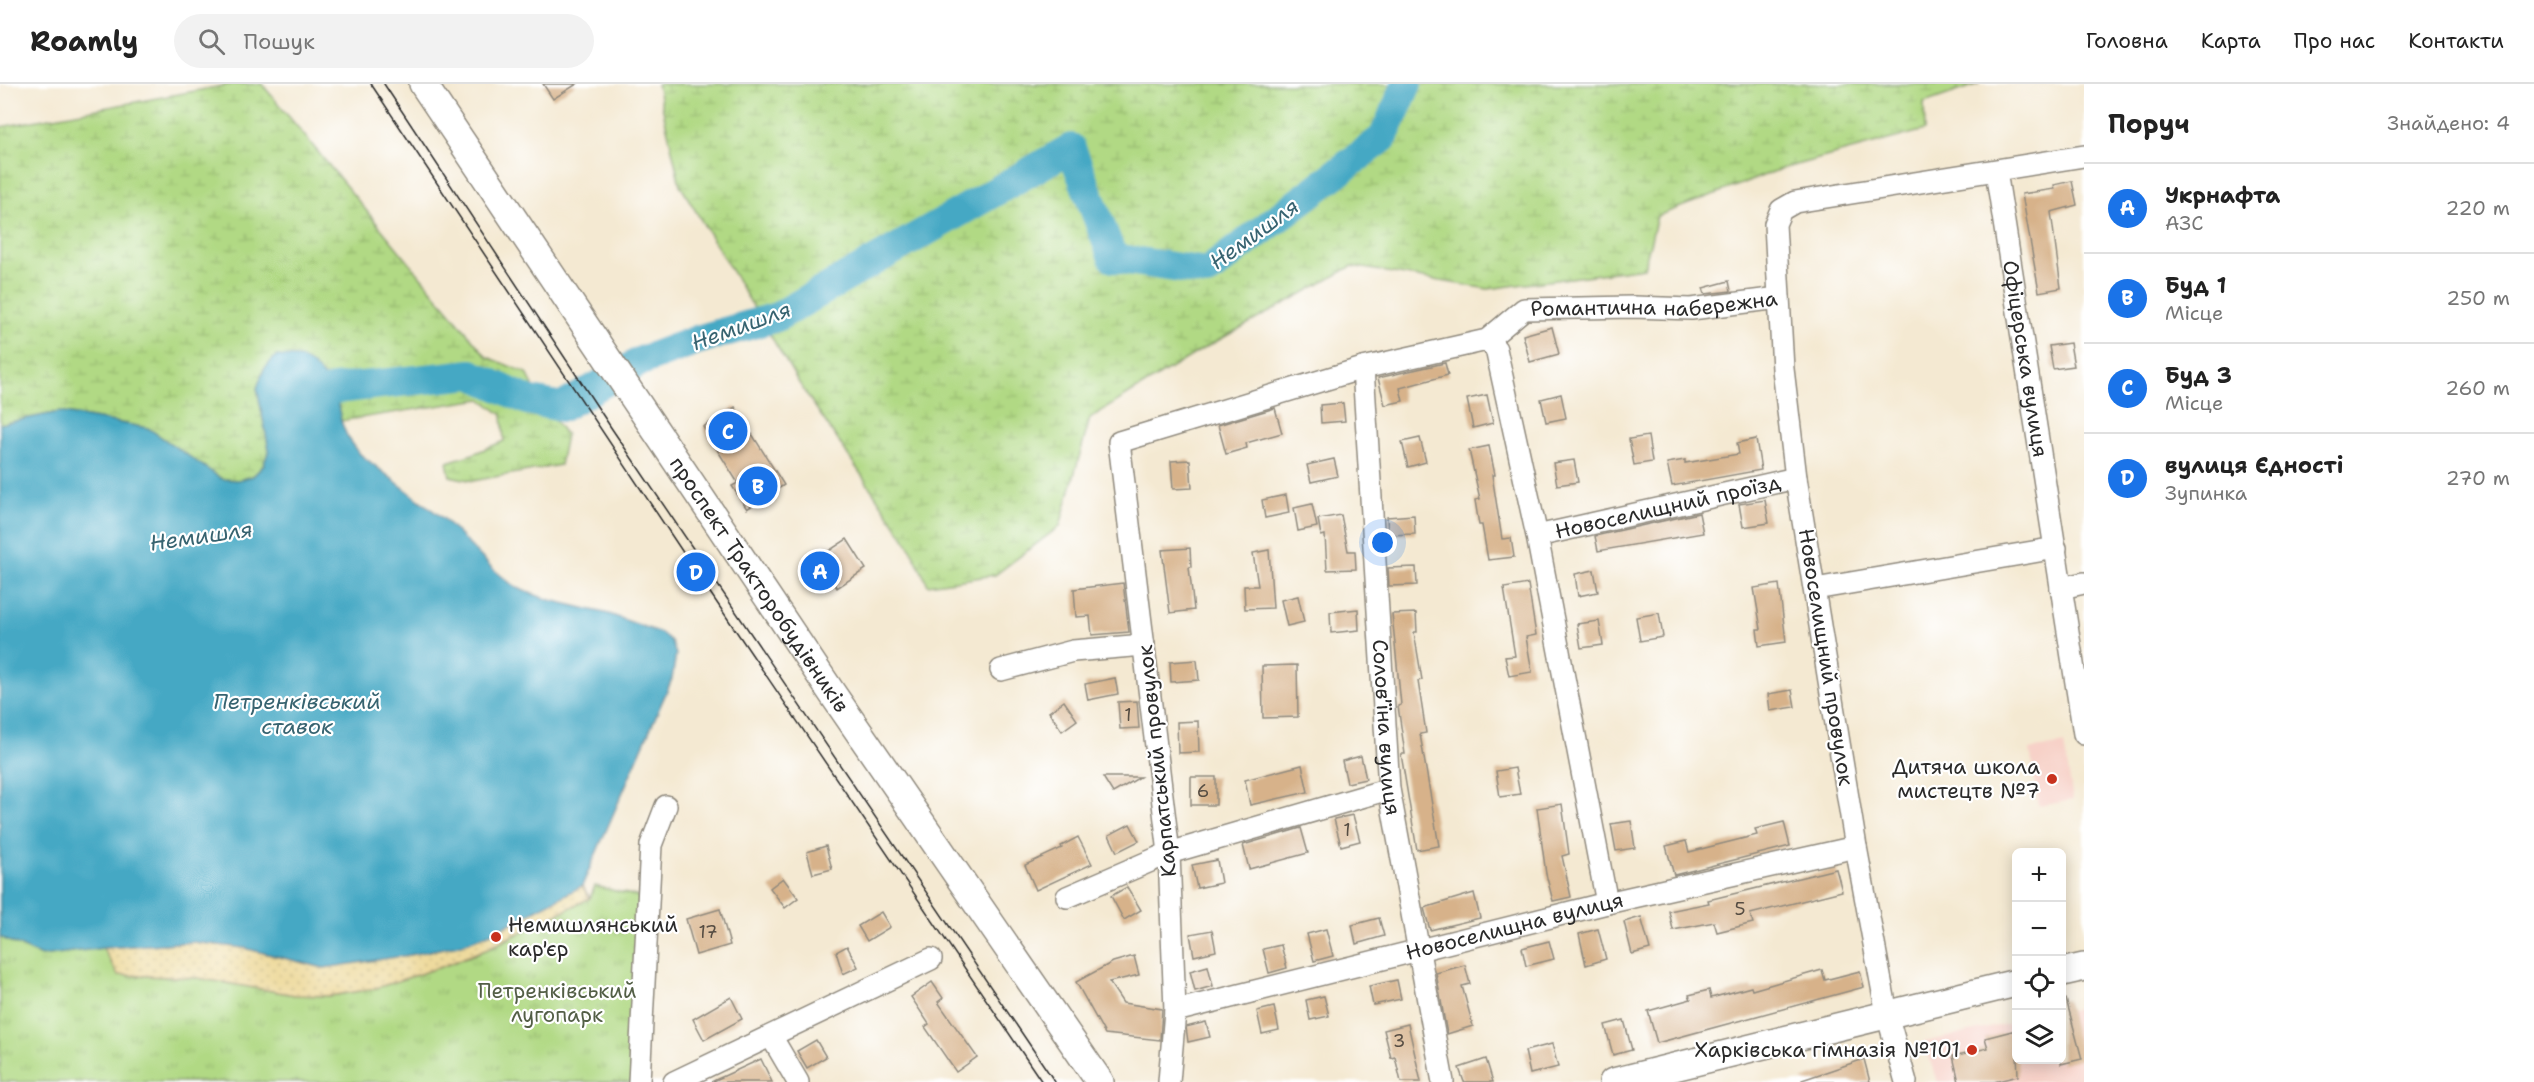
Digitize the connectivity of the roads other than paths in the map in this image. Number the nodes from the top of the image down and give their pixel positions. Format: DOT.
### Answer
graph roads {
  1 [pos="423,84"];
  2 [pos="2084,156"];
  3 [pos="1996,171"];
  4 [pos="1779,298"];
  5 [pos="1488,339"];
  6 [pos="1363,368"];
  7 [pos="1119,442"];
  8 [pos="1796,478"];
  9 [pos="1537,536"];
  10 [pos="2056,548"];
  11 [pos="2084,583"];
  12 [pos="2061,588"];
  13 [pos="1815,589"];
  14 [pos="1144,645"];
  15 [pos="1002,670"];
  16 [pos="2084,734"];
  17 [pos="1389,789"];
  18 [pos="666,806"];
  19 [pos="1856,847"];
  20 [pos="1169,853"];
  21 [pos="1067,897"];
  22 [pos="1607,903"];
  23 [pos="1418,951"];
  24 [pos="931,959"];
  25 [pos="2084,967"];
  26 [pos="2066,971"];
  27 [pos="2012,984"];
  28 [pos="1175,1011"];
  29 [pos="1887,1014"];
  30 [pos="771,1036"];
  31 [pos="639,1082"];
  32 [pos="674,1082"];
  33 [pos="798,1082"];
  34 [pos="1100,1082"];
  35 [pos="1169,1082"];
  36 [pos="1443,1082"];
  37 [pos="1612,1082"];
  38 [pos="1906,1082"];
  1 -- 34 [label="main road, проспект Тракторобудівників"];
  2 -- 3 [label="street, Романтична набережна"];
  3 -- 4 [label="street, Романтична набережна"];
  3 -- 10 [label="street, Офіцерська вулиця"];
  4 -- 5 [label="street, Романтична набережна"];
  4 -- 8 [label="street, Новоселищний провулок"];
  5 -- 6 [label="street, Романтична набережна"];
  5 -- 9 [label="street"];
  6 -- 7 [label="street, Романтична набережна"];
  6 -- 17 [label="street, Солов'їна вулиця"];
  7 -- 14 [label="street, Карпатський провулок"];
  8 -- 9 [label="street, Новоселищний проїзд"];
  8 -- 13 [label="street, Новоселищний провулок"];
  9 -- 22 [label="street"];
  10 -- 12 [label="street, Офіцерська вулиця"];
  10 -- 13 [label="street"];
  11 -- 12 [label="street"];
  12 -- 16 [label="street, Офіцерська вулиця"];
  13 -- 19 [label="street, Новоселищний провулок"];
  14 -- 15 [label="street"];
  14 -- 20 [label="street, Карпатський провулок"];
  17 -- 20 [label="street"];
  17 -- 23 [label="street, Солов'їна вулиця"];
  18 -- 31 [label="street"];
  19 -- 22 [label="street, Новоселищна вулиця"];
  19 -- 29 [label="street, Новоселищний провулок"];
  20 -- 21 [label="street"];
  20 -- 28 [label="street, Карпатський провулок"];
  22 -- 23 [label="street, Новоселищна вулиця"];
  23 -- 28 [label="street, Новоселищна вулиця"];
  23 -- 36 [label="street, Солов'їна вулиця"];
  24 -- 30 [label="street"];
  25 -- 26 [label="main road"];
  27 -- 29 [label="main road"];
  28 -- 35 [label="street, Карпатський провулок"];
  29 -- 37 [label="main road"];
  29 -- 38 [label="street, Новоселищний провулок"];
  30 -- 32 [label="street"];
  30 -- 33 [label="street"];
}
